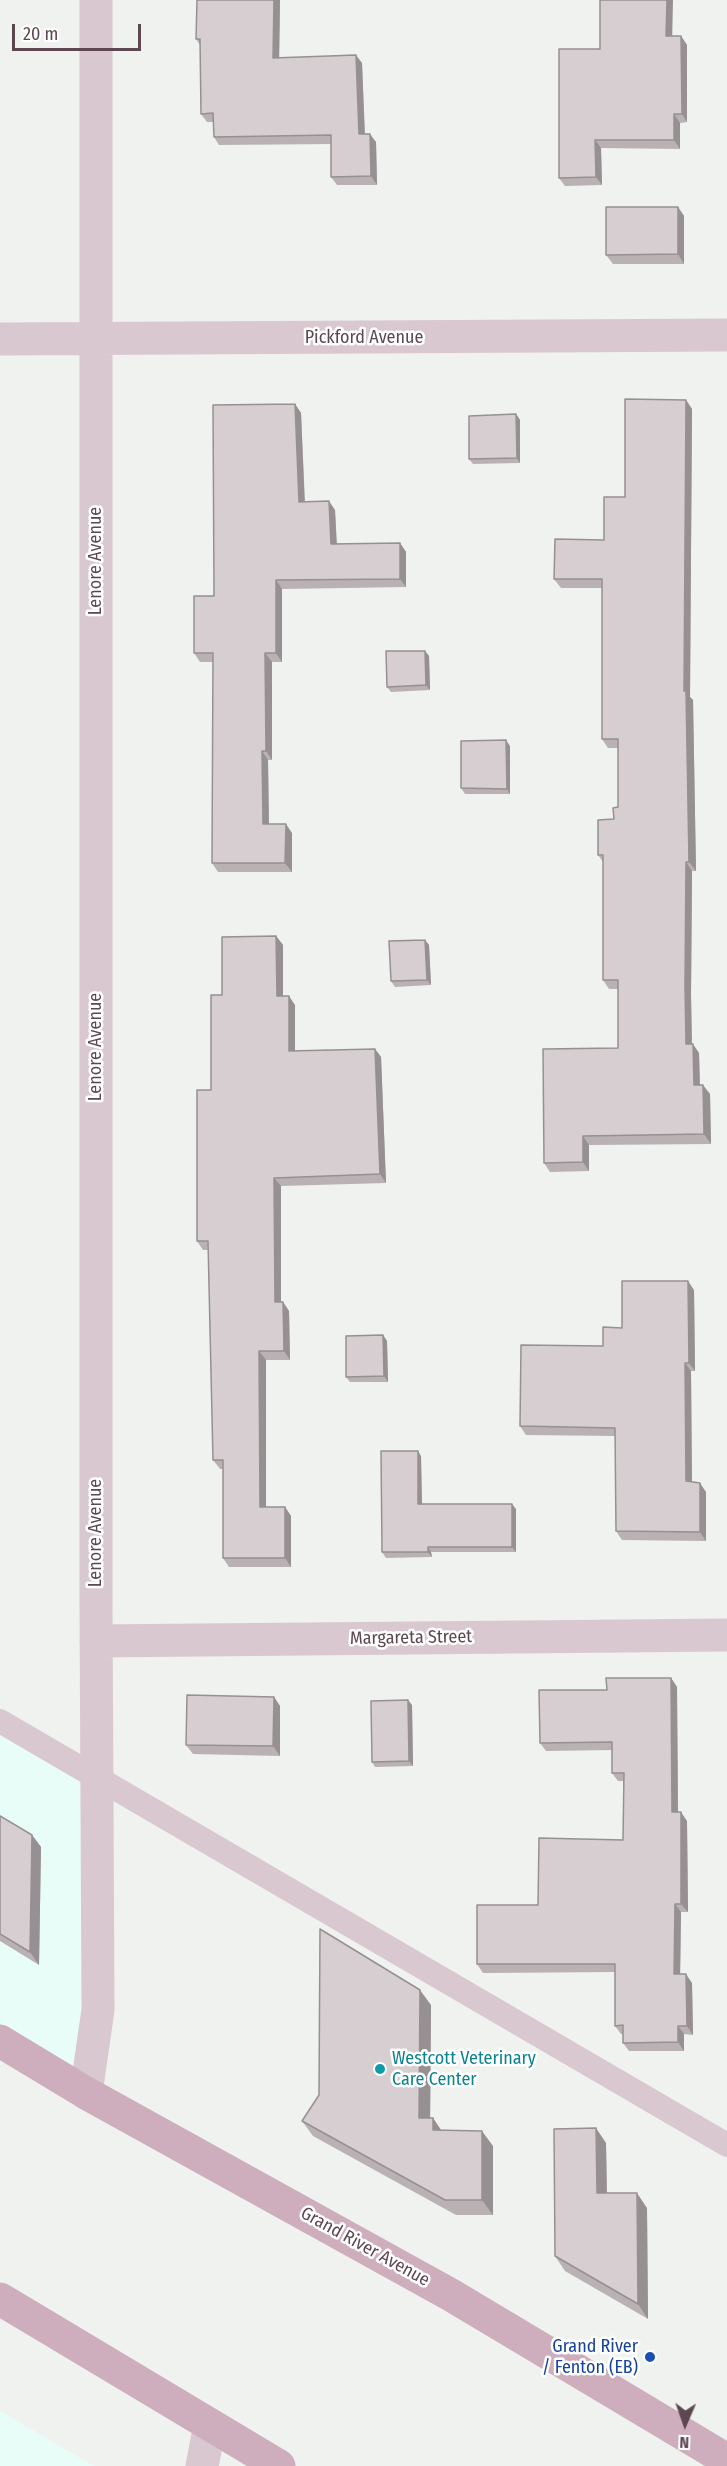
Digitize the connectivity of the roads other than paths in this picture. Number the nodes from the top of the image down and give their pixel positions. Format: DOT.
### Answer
graph roads {
  1 [pos="96,0"];
  2 [pos="727,335"];
  3 [pos="0,339"];
  4 [pos="96,339"];
  5 [pos="727,1635"];
  6 [pos="96,1641"];
  7 [pos="0,1721"];
  8 [pos="96,1778"];
  9 [pos="0,2040"];
  10 [pos="86,2093"];
  11 [pos="727,2145"];
  12 [pos="0,2299"];
  13 [pos="210,2425"];
  14 [pos="727,2460"];
  15 [pos="202,2466"];
  16 [pos="279,2466"];
  1 -- 4 [label="street, Lenore Avenue"];
  2 -- 4 [label="street, Pickford Avenue"];
  3 -- 4 [label="street, Pickford Avenue"];
  4 -- 6 [label="street, Lenore Avenue"];
  5 -- 6 [label="street, Margareta Street"];
  6 -- 8 [label="street, Lenore Avenue"];
  7 -- 8 [label="lane"];
  8 -- 10 [label="street, Lenore Avenue"];
  8 -- 11 [label="lane"];
  9 -- 10 [label="main road, Grand River Avenue"];
  10 -- 14 [label="main road, Grand River Avenue"];
  12 -- 13 [label="main road"];
  13 -- 15 [label="street"];
  13 -- 16 [label="main road"];
}
